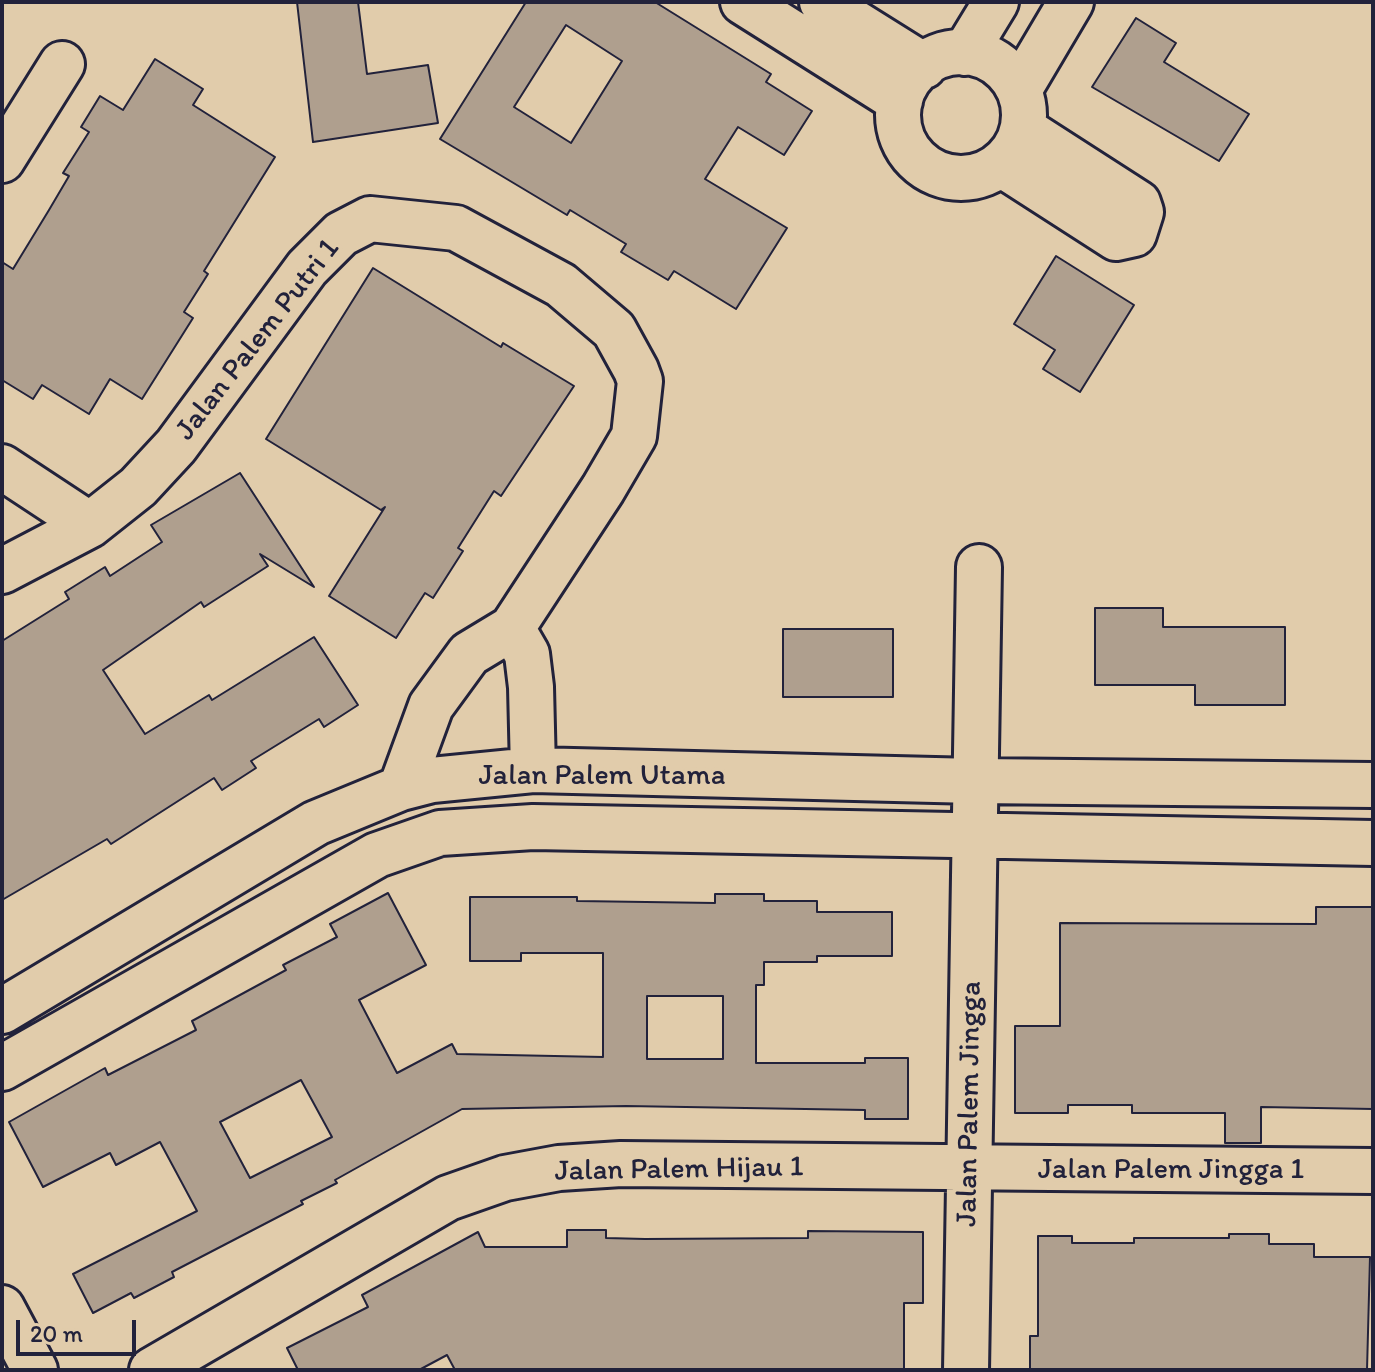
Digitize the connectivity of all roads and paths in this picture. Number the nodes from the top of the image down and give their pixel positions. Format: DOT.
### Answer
graph roads {
  1 [pos="743,2"];
  2 [pos="822,2"];
  3 [pos="996,2"];
  4 [pos="1071,2"];
  5 [pos="965,53"];
  6 [pos="62,64"];
  7 [pos="924,66"];
  8 [pos="900,101"];
  9 [pos="1014,128"];
  10 [pos="2,160"];
  11 [pos="2,467"];
  12 [pos="90,525"];
  13 [pos="979,567"];
  14 [pos="2,571"];
  15 [pos="512,628"];
  16 [pos="533,770"];
  17 [pos="975,781"];
  18 [pos="1373,785"];
  19 [pos="401,788"];
  20 [pos="975,838"];
  21 [pos="1373,843"];
  22 [pos="2,1011"];
  23 [pos="2,1068"];
  24 [pos="968,1170"];
  25 [pos="1373,1171"];
  26 [pos="2,1308"];
  27 [pos="35,1370"];
  28 [pos="152,1370"];
  29 [pos="966,1370"];
  1 -- 8 [label="street"];
  2 -- 7 [label="street"];
  3 -- 5 [label="street"];
  4 -- 9 [label="street"];
  5 -- 7 [label="street"];
  5 -- 9 [label="street"];
  6 -- 10 [label="street"];
  7 -- 8 [label="street"];
  8 -- 9 [label="street"];
  11 -- 12 [label="street"];
  12 -- 14 [label="street, Jalan Palem Putri 1"];
  12 -- 15 [label="street, Jalan Palem Putri 1"];
  13 -- 17 [label="street"];
  15 -- 16 [label="street"];
  15 -- 19 [label="street, Jalan Palem Putri 1"];
  16 -- 17 [label="street, Jalan Palem Utama"];
  16 -- 19 [label="street, Jalan Palem Utama"];
  17 -- 18 [label="street, Jalan Palem Utama"];
  17 -- 20 [label="street"];
  19 -- 22 [label="street, Jalan Palem Utama"];
  20 -- 21 [label="street, Jalan Palem Utama"];
  20 -- 23 [label="street, Jalan Palem Utama"];
  20 -- 24 [label="street, Jalan Palem Jingga"];
  24 -- 25 [label="street, Jalan Palem Jingga 1"];
  24 -- 28 [label="street, Jalan Palem Hijau 1"];
  24 -- 29 [label="street, Jalan Palem Jingga"];
  26 -- 27 [label="street"];
}
